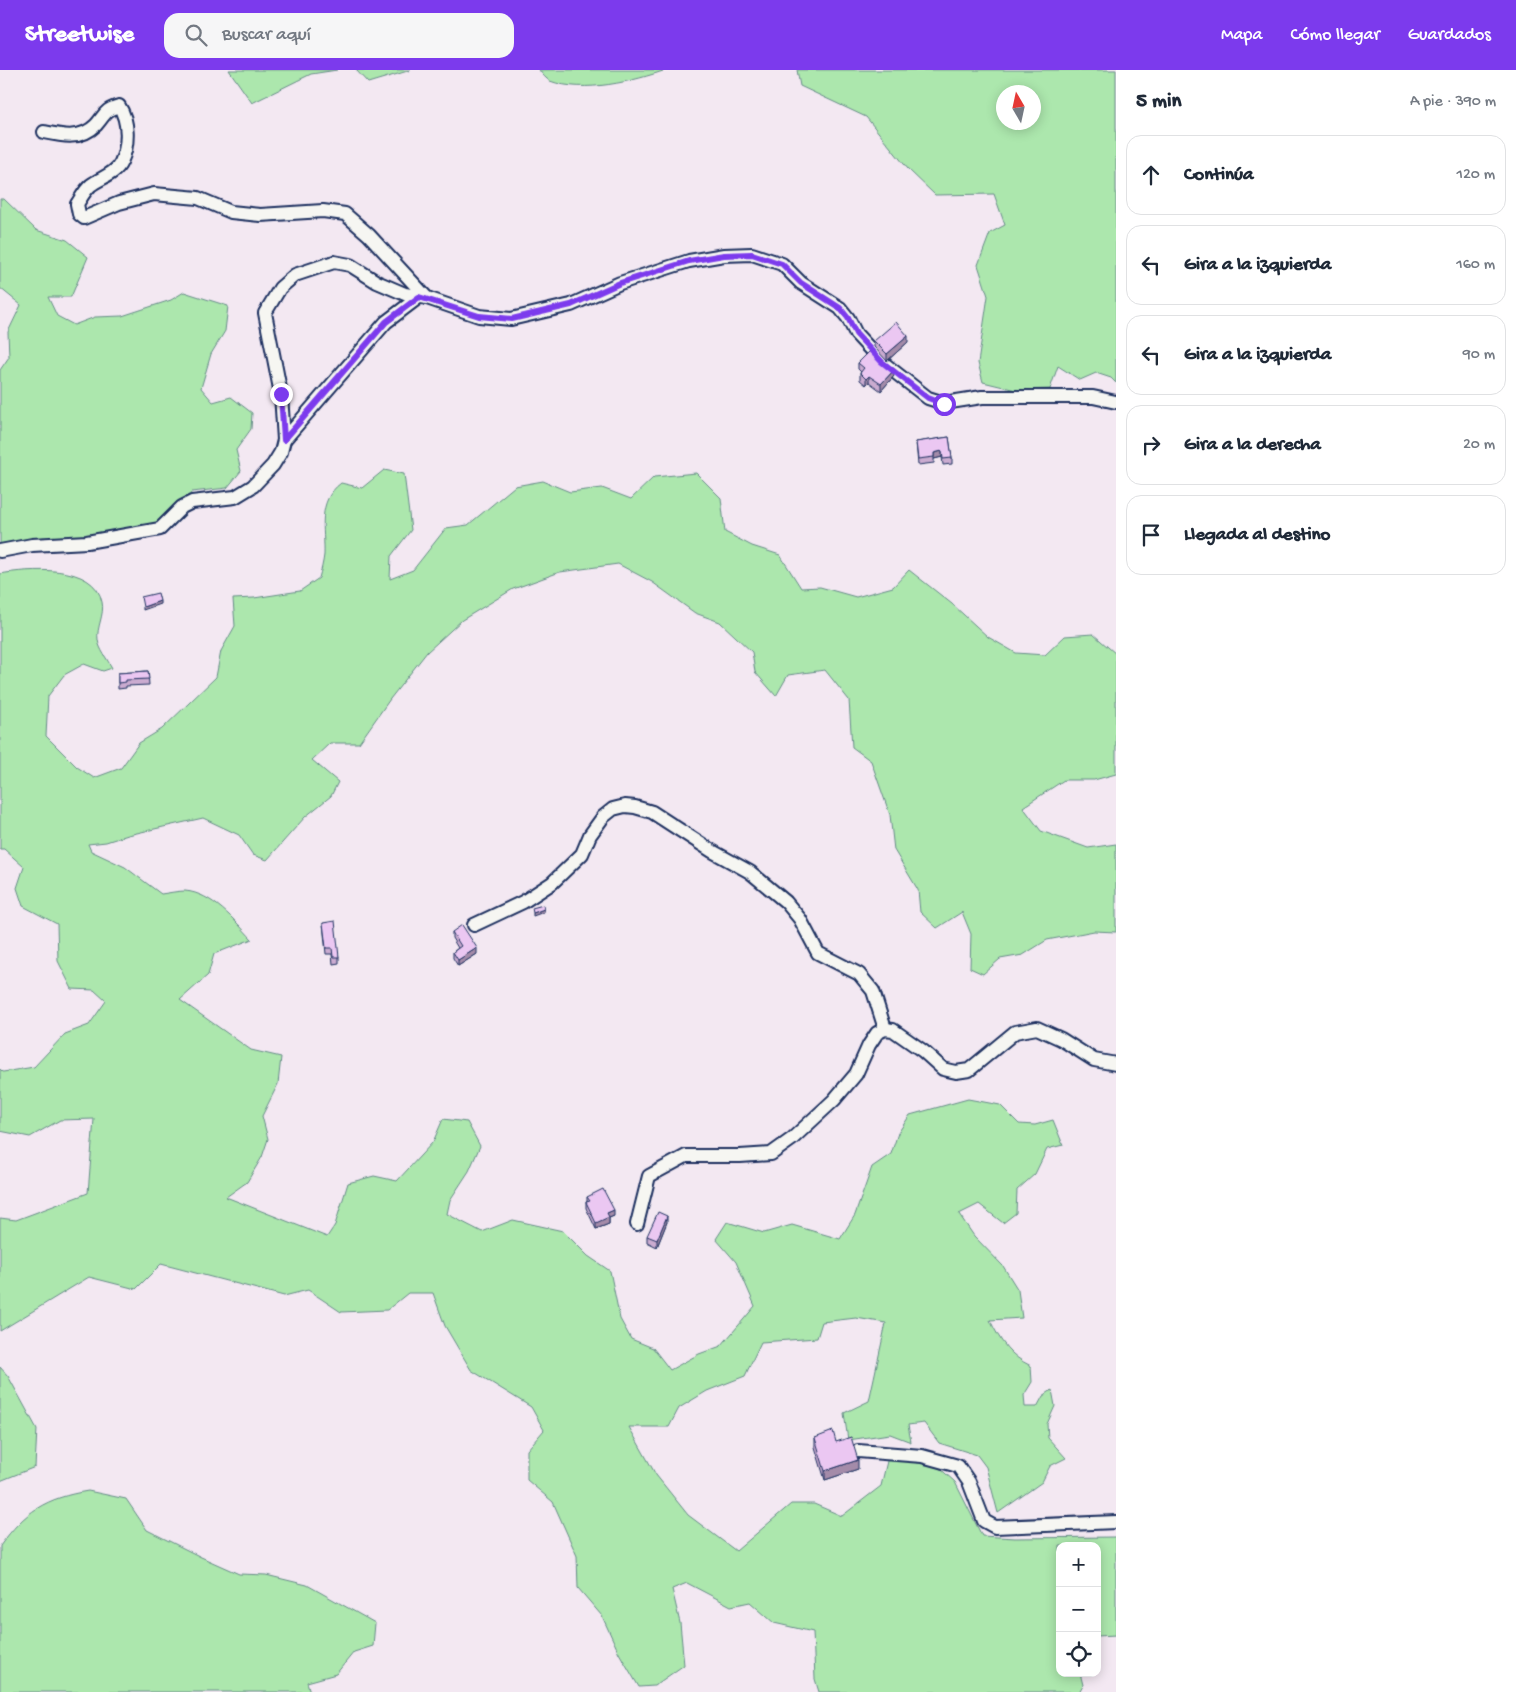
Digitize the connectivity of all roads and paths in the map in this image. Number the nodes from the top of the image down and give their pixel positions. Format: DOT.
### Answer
graph roads {
  1 [pos="44,132"];
  2 [pos="423,298"];
  3 [pos="1116,402"];
  4 [pos="284,440"];
  5 [pos="0,551"];
  6 [pos="474,925"];
  7 [pos="884,1029"];
  8 [pos="1116,1064"];
  9 [pos="637,1224"];
  10 [pos="858,1451"];
  11 [pos="1116,1522"];
  1 -- 2 [label="street"];
  2 -- 3 [label="street"];
  2 -- 4 [label="street"];
  2 -- 4 [label="street"];
  4 -- 5 [label="street"];
  6 -- 7 [label="street"];
  7 -- 8 [label="street"];
  7 -- 9 [label="street"];
  10 -- 11 [label="street"];
}
